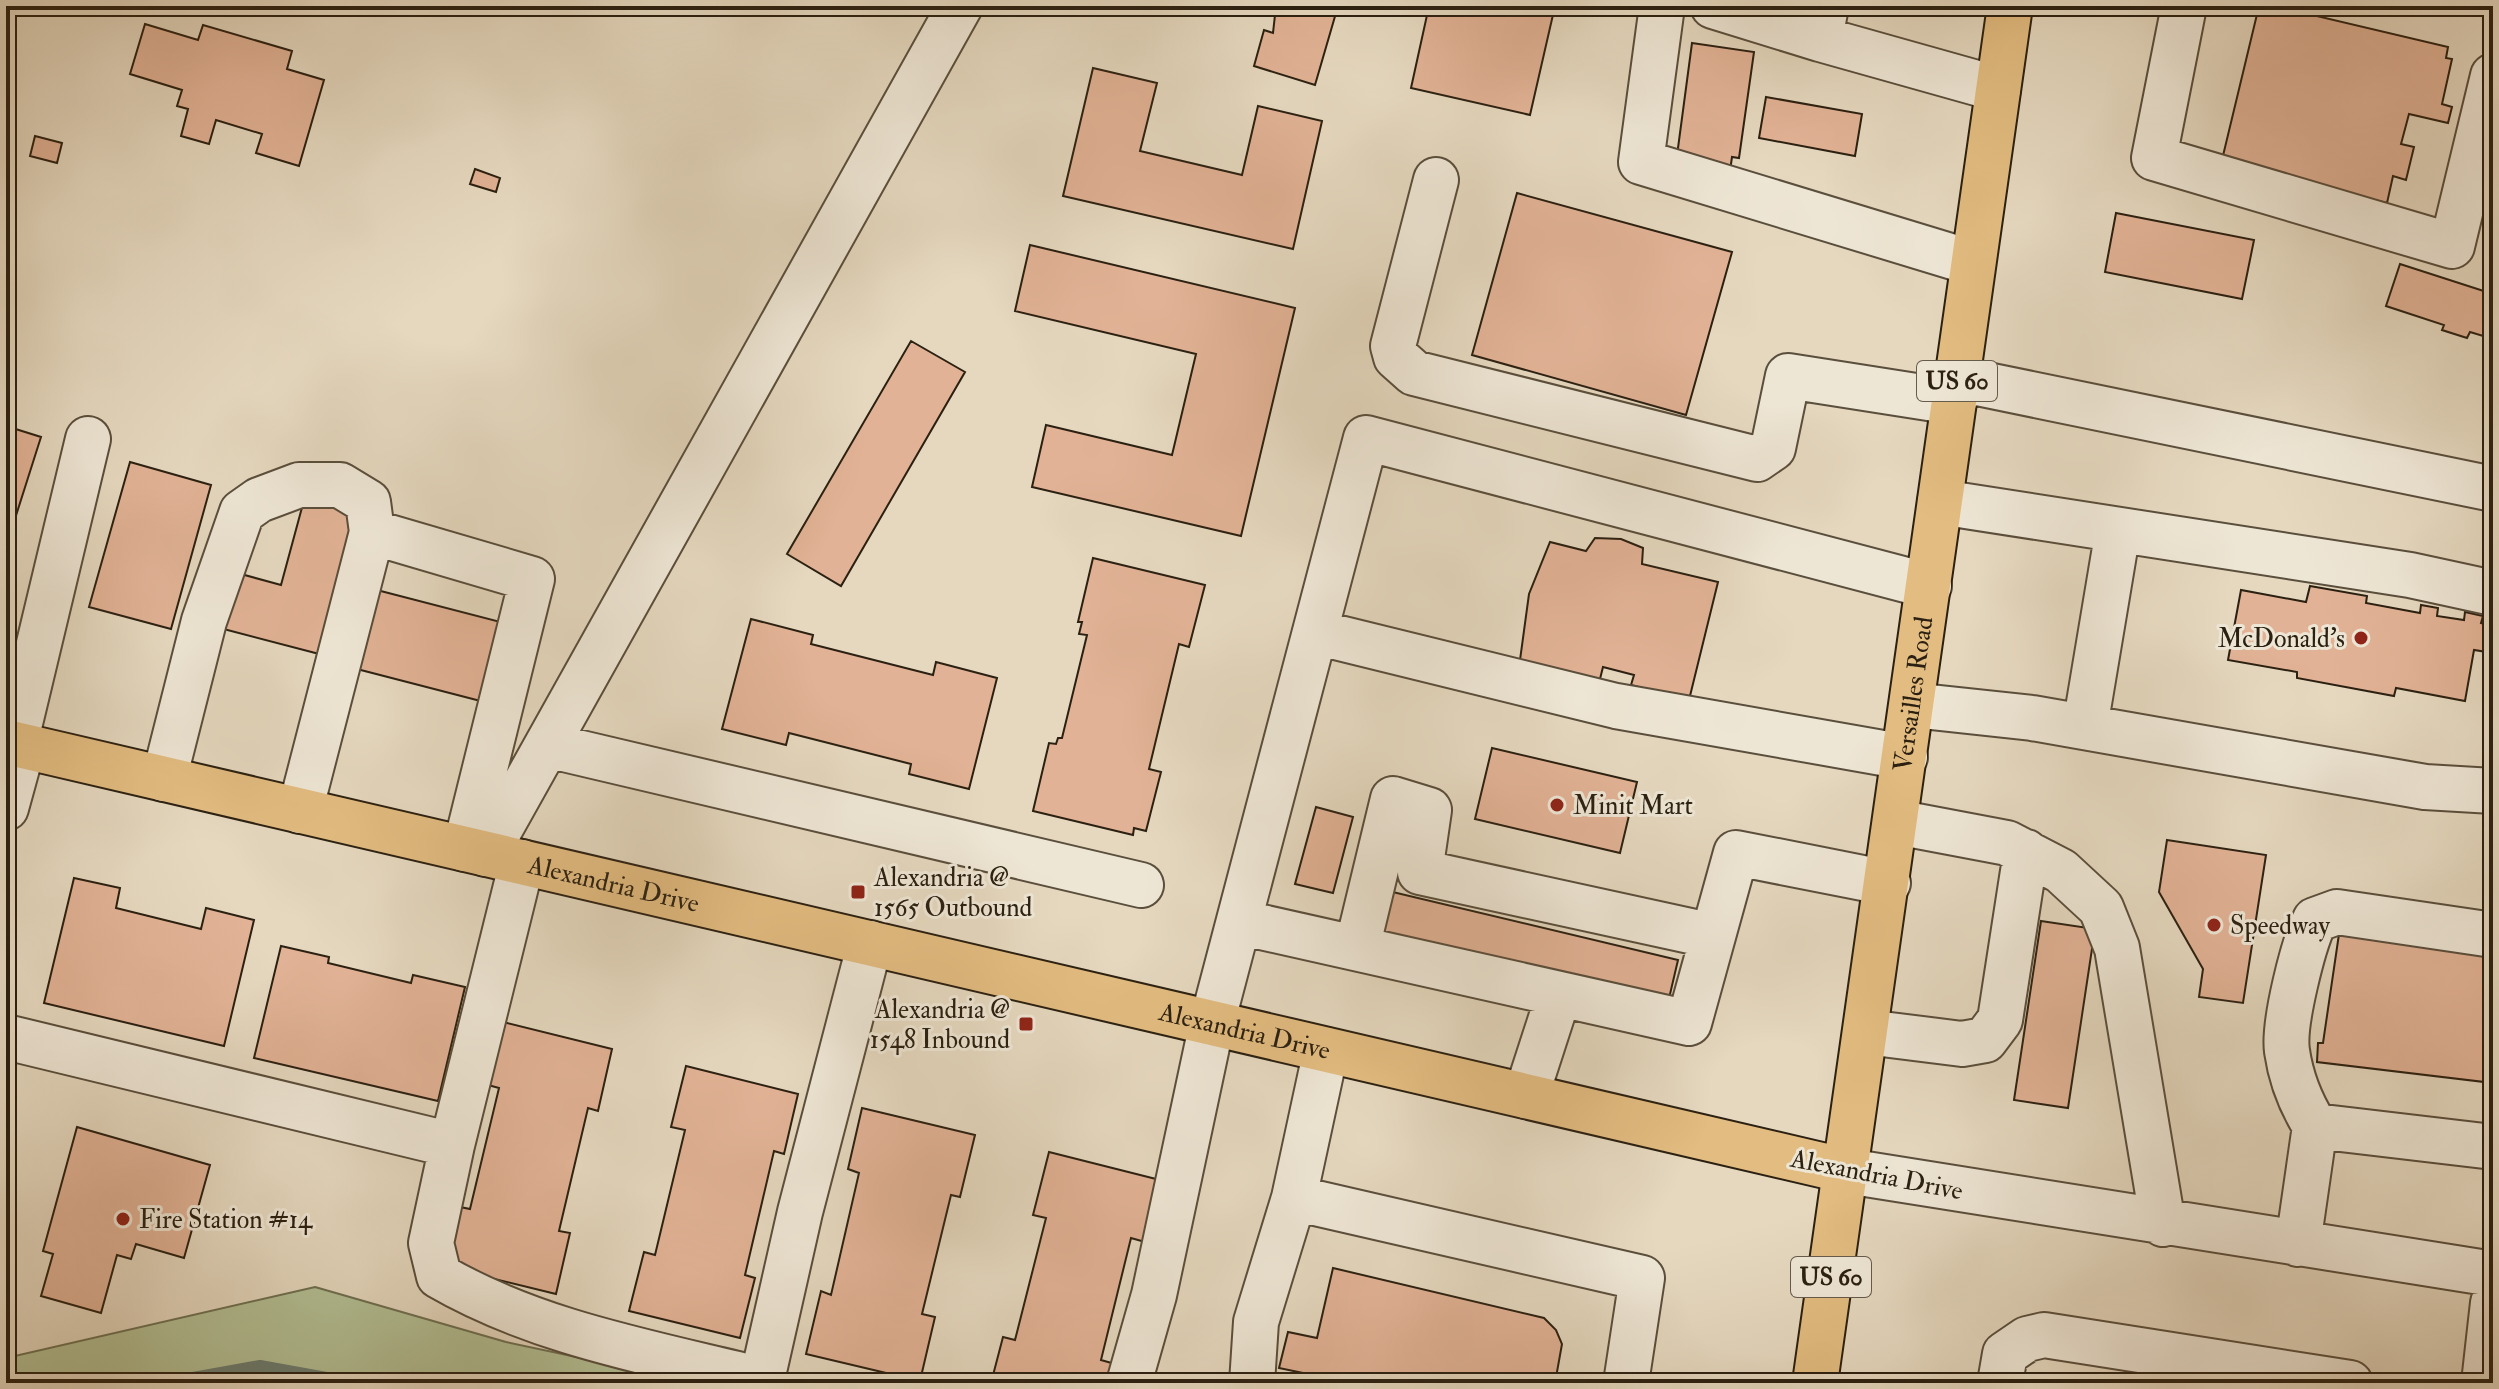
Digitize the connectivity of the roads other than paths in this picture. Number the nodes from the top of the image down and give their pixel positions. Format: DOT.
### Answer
graph roads {
  1 [pos="960,6"];
  2 [pos="1662,6"];
  3 [pos="1713,6"];
  4 [pos="2010,6"];
  5 [pos="2184,6"];
  6 [pos="1823,23"];
  7 [pos="2493,76"];
  8 [pos="1998,89"];
  9 [pos="1436,180"];
  10 [pos="1973,263"];
  11 [pos="1956,390"];
  12 [pos="88,439"];
  13 [pos="2493,489"];
  14 [pos="1940,502"];
  15 [pos="2118,530"];
  16 [pos="372,532"];
  17 [pos="1929,586"];
  18 [pos="2493,593"];
  19 [pos="1315,632"];
  20 [pos="1912,705"];
  21 [pos="2085,727"];
  22 [pos="15,744"];
  23 [pos="547,745"];
  24 [pos="1905,757"];
  25 [pos="164,779"];
  26 [pos="2493,791"];
  27 [pos="6,808"];
  28 [pos="300,811"];
  29 [pos="1896,822"];
  30 [pos="2026,852"];
  31 [pos="491,855"];
  32 [pos="1888,883"];
  33 [pos="1141,885"];
  34 [pos="1239,922"];
  35 [pos="2493,935"];
  36 [pos="1713,936"];
  37 [pos="870,943"];
  38 [pos="1357,948"];
  39 [pos="1559,994"];
  40 [pos="1212,1023"];
  41 [pos="1866,1032"];
  42 [pos="6,1037"];
  43 [pos="1326,1050"];
  44 [pos="1526,1096"];
  45 [pos="2315,1126"];
  46 [pos="452,1145"];
  47 [pos="2493,1147"];
  48 [pos="1847,1171"];
  49 [pos="1294,1198"];
  50 [pos="2163,1224"];
  51 [pos="2298,1244"];
  52 [pos="2493,1274"];
  53 [pos="2493,1303"];
  54 [pos="767,1381"];
  55 [pos="1129,1383"];
  56 [pos="1252,1383"];
  57 [pos="1626,1383"];
  58 [pos="1815,1383"];
  59 [pos="2000,1383"];
  60 [pos="2350,1383"];
  61 [pos="2484,1383"];
  1 -- 23 [label="street"];
  2 -- 10 [label="street"];
  3 -- 6 [label="street"];
  4 -- 8 [label="main road, Versailles Road / US 60"];
  5 -- 7 [label="street"];
  6 -- 8 [label="street"];
  8 -- 10 [label="main road, Versailles Road / US 60"];
  9 -- 11 [label="street"];
  10 -- 11 [label="main road, Versailles Road / US 60"];
  11 -- 13 [label="street"];
  11 -- 14 [label="main road, Versailles Road / US 60"];
  12 -- 22 [label="street"];
  14 -- 15 [label="street"];
  14 -- 17 [label="main road, Versailles Road / US 60"];
  15 -- 18 [label="street"];
  15 -- 21 [label="street"];
  16 -- 25 [label="street"];
  16 -- 28 [label="street"];
  16 -- 31 [label="street"];
  17 -- 19 [label="street"];
  17 -- 20 [label="main road, Versailles Road / US 60"];
  19 -- 24 [label="street"];
  19 -- 34 [label="street"];
  20 -- 21 [label="street"];
  20 -- 24 [label="main road, Versailles Road / US 60"];
  21 -- 26 [label="street"];
  22 -- 25 [label="main road, Alexandria Drive"];
  22 -- 27 [label="street"];
  23 -- 31 [label="street"];
  23 -- 33 [label="street"];
  24 -- 29 [label="main road, Versailles Road / US 60"];
  25 -- 28 [label="main road, Alexandria Drive"];
  28 -- 31 [label="main road, Alexandria Drive"];
  29 -- 30 [label="street"];
  29 -- 32 [label="main road, Versailles Road / US 60"];
  30 -- 41 [label="street"];
  30 -- 50 [label="street"];
  31 -- 37 [label="main road, Alexandria Drive"];
  31 -- 46 [label="street"];
  32 -- 36 [label="street"];
  32 -- 41 [label="main road, Versailles Road / US 60"];
  34 -- 38 [label="street"];
  34 -- 40 [label="street"];
  35 -- 45 [label="street"];
  36 -- 38 [label="street"];
  36 -- 39 [label="street"];
  37 -- 40 [label="main road, Alexandria Drive"];
  37 -- 54 [label="street"];
  38 -- 39 [label="street"];
  39 -- 44 [label="street"];
  40 -- 43 [label="main road, Alexandria Drive"];
  40 -- 55 [label="street"];
  41 -- 48 [label="main road, Versailles Road / US 60"];
  42 -- 46 [label="street"];
  43 -- 44 [label="main road, Alexandria Drive"];
  43 -- 49 [label="street"];
  44 -- 48 [label="main road, Alexandria Drive"];
  45 -- 47 [label="street"];
  45 -- 51 [label="street"];
  46 -- 54 [label="street"];
  48 -- 50 [label="street, Alexandria Drive"];
  48 -- 58 [label="main road, Versailles Road / US 60"];
  49 -- 56 [label="street"];
  49 -- 57 [label="street"];
  50 -- 51 [label="street, Alexandria Drive"];
  51 -- 52 [label="street, Alexandria Drive"];
  53 -- 61 [label="street"];
  59 -- 60 [label="street"];
}
